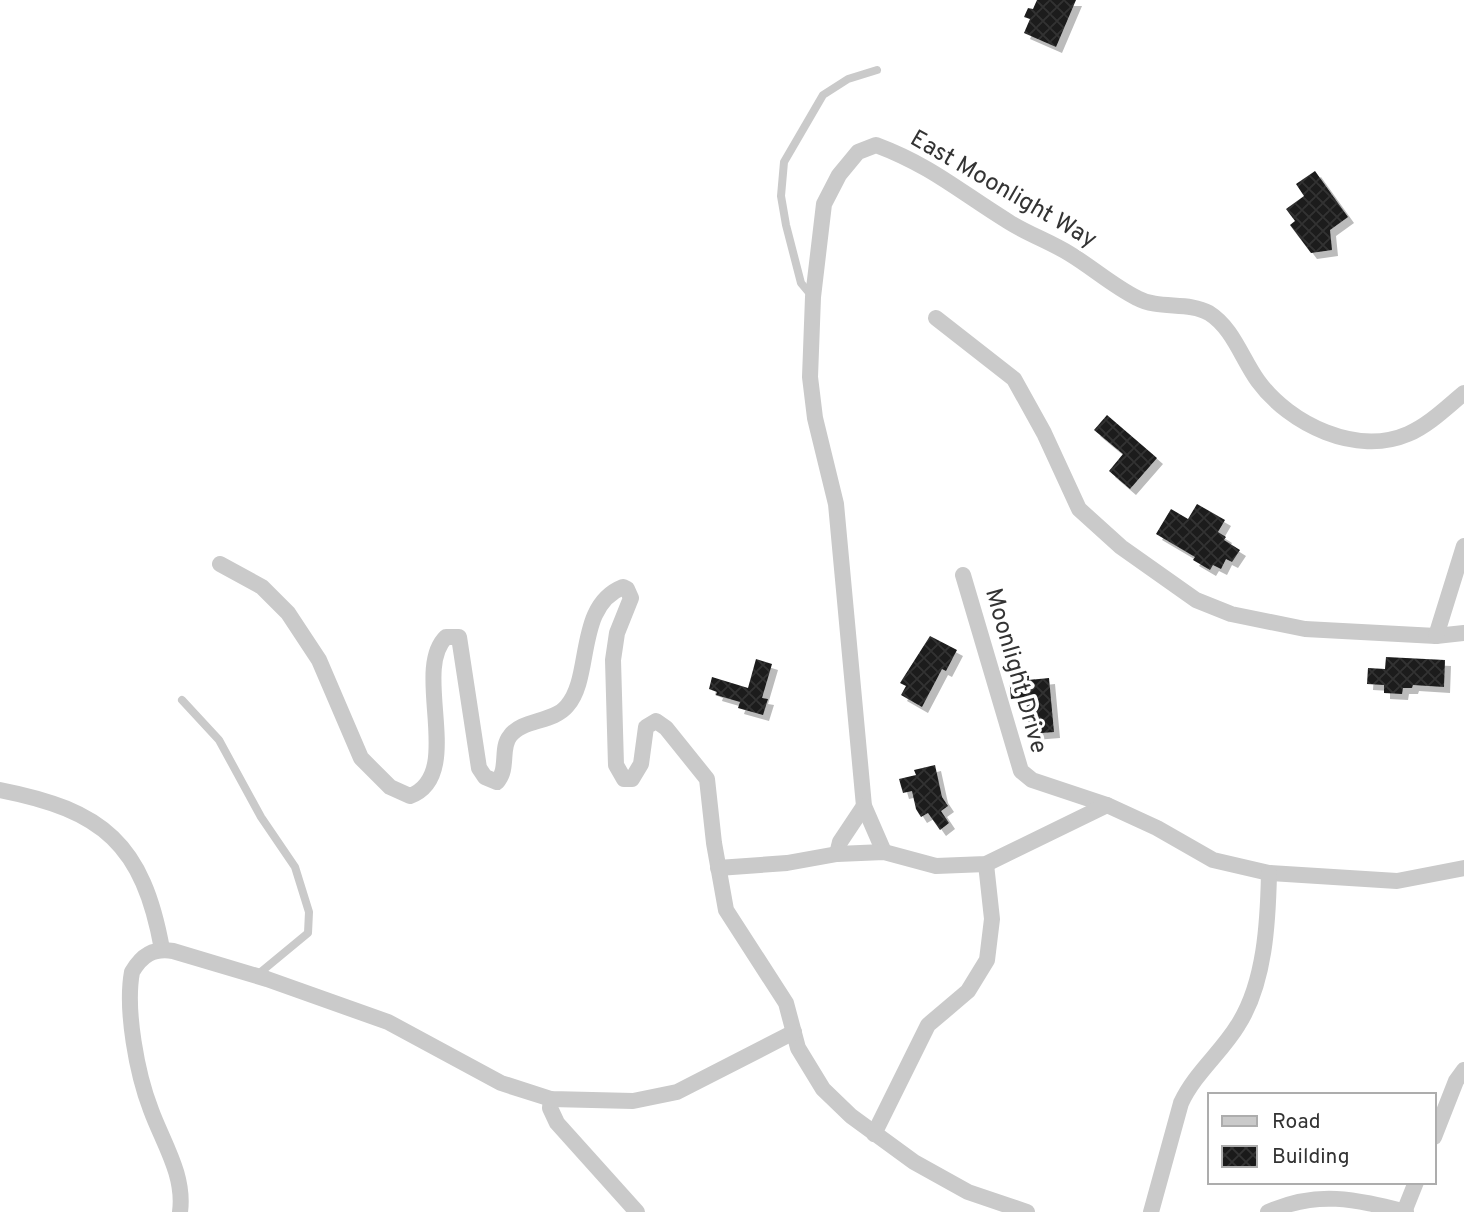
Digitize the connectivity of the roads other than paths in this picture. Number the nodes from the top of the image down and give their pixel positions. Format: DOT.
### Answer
graph roads {
  1 [pos="877,70"];
  2 [pos="813,297"];
  3 [pos="936,318"];
  4 [pos="1464,393"];
  5 [pos="1464,546"];
  6 [pos="220,564"];
  7 [pos="964,575"];
  8 [pos="1464,633"];
  9 [pos="1436,636"];
  10 [pos="182,700"];
  11 [pos="0,790"];
  12 [pos="864,806"];
  13 [pos="1107,806"];
  14 [pos="884,852"];
  15 [pos="837,854"];
  16 [pos="986,864"];
  17 [pos="718,867"];
  18 [pos="1464,868"];
  19 [pos="1269,873"];
  20 [pos="162,949"];
  21 [pos="256,976"];
  22 [pos="794,1032"];
  23 [pos="1464,1070"];
  24 [pos="551,1099"];
  25 [pos="1436,1132"];
  26 [pos="874,1134"];
  27 [pos="1415,1184"];
  28 [pos="180,1212"];
  29 [pos="637,1212"];
  30 [pos="1027,1212"];
  31 [pos="1151,1212"];
  32 [pos="1268,1212"];
  33 [pos="1405,1212"];
  1 -- 2 [label="lane"];
  2 -- 4 [label="street, East Moonlight Way"];
  2 -- 12 [label="street, East Moonlight Way"];
  3 -- 9 [label="street"];
  5 -- 9 [label="street"];
  6 -- 17 [label="street"];
  7 -- 13 [label="street, Moonlight Drive"];
  8 -- 9 [label="street"];
  10 -- 21 [label="lane"];
  11 -- 20 [label="street"];
  12 -- 14 [label="street, East Moonlight Way"];
  12 -- 15 [label="street"];
  13 -- 16 [label="street"];
  13 -- 19 [label="street"];
  14 -- 15 [label="street"];
  14 -- 16 [label="street"];
  15 -- 17 [label="street"];
  16 -- 26 [label="street"];
  17 -- 22 [label="street"];
  18 -- 19 [label="street"];
  19 -- 31 [label="street"];
  20 -- 21 [label="street"];
  20 -- 28 [label="street"];
  21 -- 24 [label="street"];
  22 -- 24 [label="street"];
  22 -- 26 [label="street"];
  23 -- 25 [label="street"];
  24 -- 29 [label="street"];
  26 -- 30 [label="street"];
  27 -- 33 [label="street"];
  32 -- 33 [label="street"];
}
